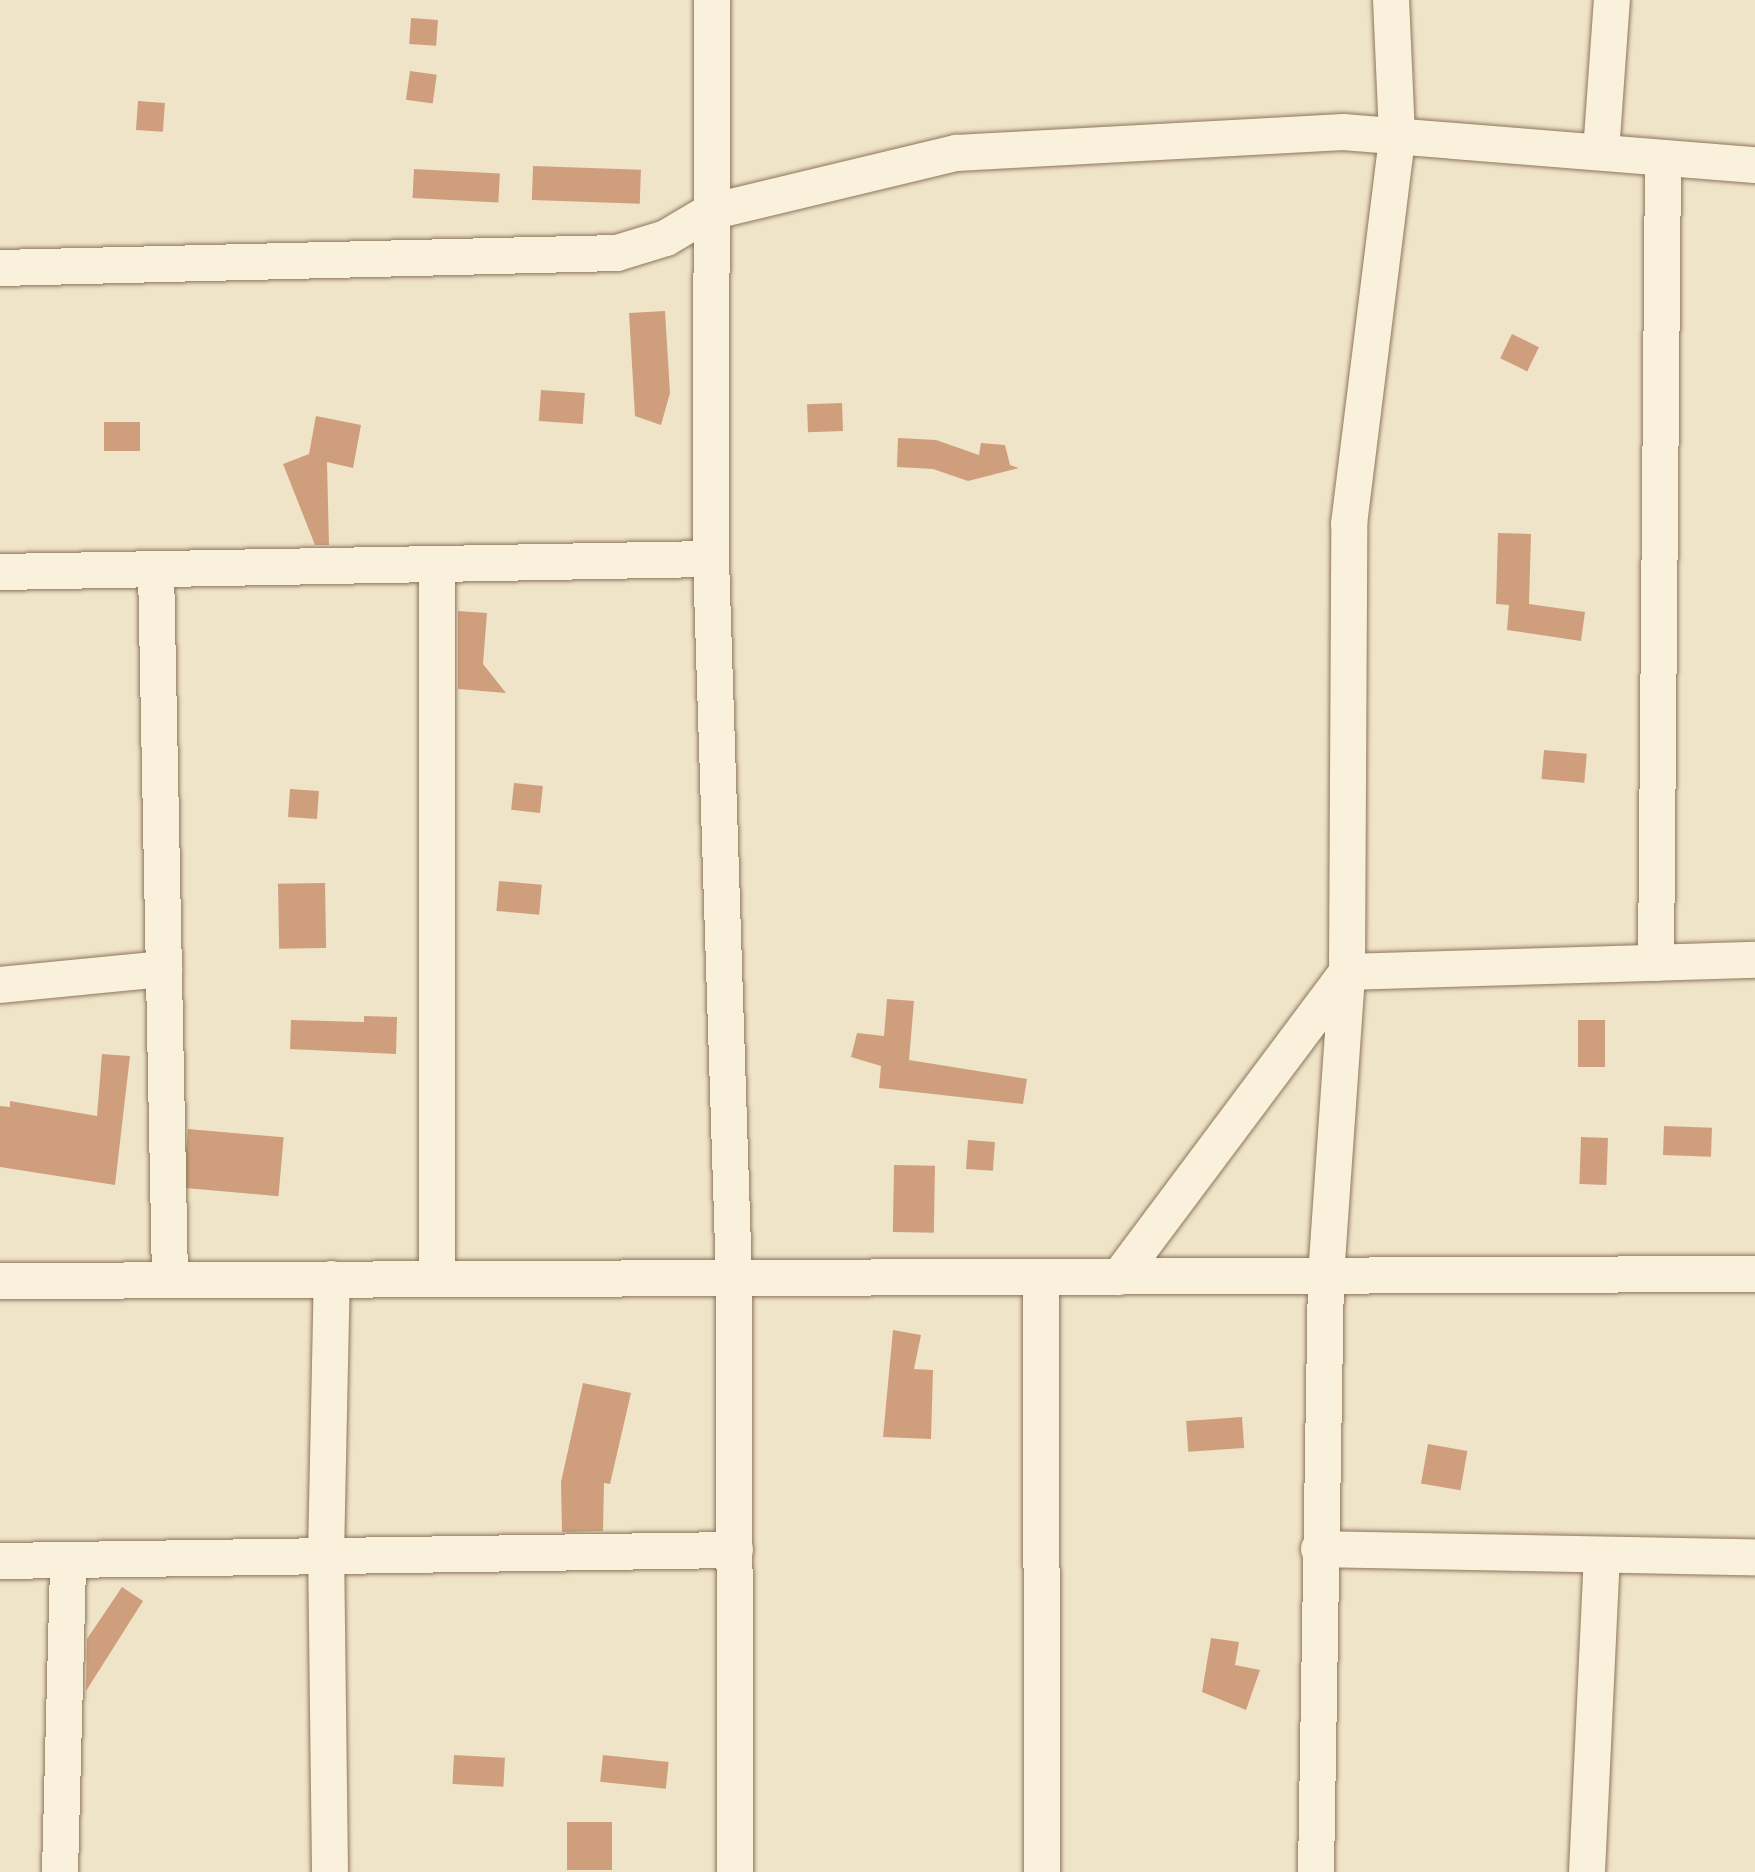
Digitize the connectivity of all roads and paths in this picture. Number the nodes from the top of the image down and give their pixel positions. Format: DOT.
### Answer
graph roads {
  1 [pos="712,0"];
  2 [pos="1391,0"];
  3 [pos="1612,0"];
  4 [pos="1397,136"];
  5 [pos="1601,152"];
  6 [pos="1663,158"];
  7 [pos="1755,165"];
  8 [pos="710,212"];
  9 [pos="0,268"];
  10 [pos="711,559"];
  11 [pos="437,568"];
  12 [pos="156,569"];
  13 [pos="0,572"];
  14 [pos="1755,960"];
  15 [pos="1656,963"];
  16 [pos="164,969"];
  17 [pos="1347,972"];
  18 [pos="0,985"];
  19 [pos="1755,1274"];
  20 [pos="1326,1276"];
  21 [pos="1041,1277"];
  22 [pos="1119,1277"];
  23 [pos="734,1278"];
  24 [pos="332,1279"];
  25 [pos="437,1279"];
  26 [pos="170,1280"];
  27 [pos="0,1281"];
  28 [pos="1319,1549"];
  29 [pos="735,1550"];
  30 [pos="326,1555"];
  31 [pos="1755,1557"];
  32 [pos="1602,1559"];
  33 [pos="68,1560"];
  34 [pos="0,1561"];
  35 [pos="60,1872"];
  36 [pos="330,1872"];
  37 [pos="735,1872"];
  38 [pos="1042,1872"];
  39 [pos="1316,1872"];
  40 [pos="1587,1872"];
  1 -- 8 [label="street"];
  2 -- 4 [label="street"];
  3 -- 5 [label="street"];
  4 -- 5 [label="street"];
  4 -- 8 [label="street"];
  4 -- 17 [label="street"];
  5 -- 6 [label="street"];
  6 -- 7 [label="street"];
  6 -- 15 [label="street"];
  8 -- 9 [label="street"];
  8 -- 10 [label="street"];
  10 -- 11 [label="street"];
  10 -- 23 [label="street"];
  11 -- 12 [label="street"];
  11 -- 25 [label="street"];
  12 -- 13 [label="street"];
  12 -- 16 [label="street"];
  14 -- 15 [label="street"];
  15 -- 17 [label="street"];
  16 -- 18 [label="street"];
  16 -- 26 [label="street"];
  17 -- 20 [label="street"];
  17 -- 22 [label="street"];
  19 -- 20 [label="street"];
  20 -- 22 [label="street"];
  20 -- 28 [label="street"];
  21 -- 22 [label="street"];
  21 -- 23 [label="street"];
  21 -- 38 [label="street"];
  23 -- 25 [label="street"];
  23 -- 29 [label="street"];
  24 -- 25 [label="street"];
  24 -- 26 [label="street"];
  24 -- 30 [label="street"];
  26 -- 27 [label="street"];
  28 -- 32 [label="street"];
  28 -- 39 [label="street"];
  29 -- 30 [label="street"];
  29 -- 37 [label="street"];
  30 -- 33 [label="street"];
  30 -- 36 [label="street"];
  31 -- 32 [label="street"];
  32 -- 40 [label="street"];
  33 -- 34 [label="street"];
  33 -- 35 [label="street"];
}
